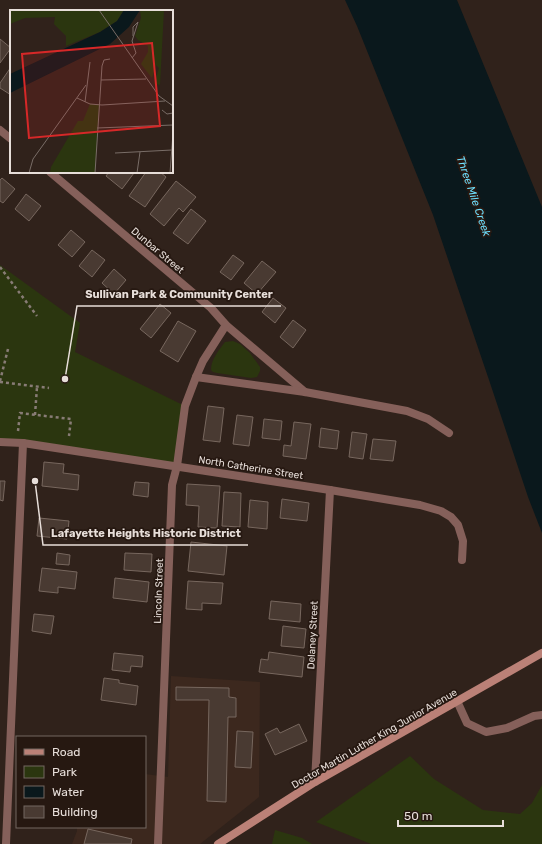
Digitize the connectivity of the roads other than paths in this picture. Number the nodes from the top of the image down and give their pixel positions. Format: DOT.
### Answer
graph roads {
  1 [pos="0,130"];
  2 [pos="10,138"];
  3 [pos="51,173"];
  4 [pos="226,325"];
  5 [pos="196,377"];
  6 [pos="305,392"];
  7 [pos="449,433"];
  8 [pos="0,442"];
  9 [pos="23,443"];
  10 [pos="177,466"];
  11 [pos="330,490"];
  12 [pos="462,560"];
  13 [pos="542,652"];
  14 [pos="457,701"];
  15 [pos="542,715"];
  16 [pos="314,782"];
  17 [pos="6,844"];
  18 [pos="158,844"];
  19 [pos="218,844"];
  1 -- 2 [label="street"];
  3 -- 4 [label="street, Dunbar Street"];
  4 -- 5 [label="street, Lincoln Street"];
  4 -- 6 [label="street, Dunbar Street"];
  5 -- 6 [label="street, Dunbar Street"];
  5 -- 10 [label="street, Lincoln Street"];
  6 -- 7 [label="street, Dunbar Street"];
  8 -- 9 [label="street, North Catherine Street"];
  9 -- 10 [label="street, North Catherine Street"];
  9 -- 17 [label="street"];
  10 -- 11 [label="street, North Catherine Street"];
  10 -- 18 [label="street, Lincoln Street"];
  11 -- 12 [label="street, North Catherine Street"];
  11 -- 16 [label="street, Delaney Street"];
  13 -- 14 [label="main road, Doctor Martin Luther King Junior Avenue"];
  14 -- 15 [label="street"];
  14 -- 16 [label="main road, Doctor Martin Luther King Junior Avenue"];
  16 -- 19 [label="main road, Doctor Martin Luther King Junior Avenue"];
}
